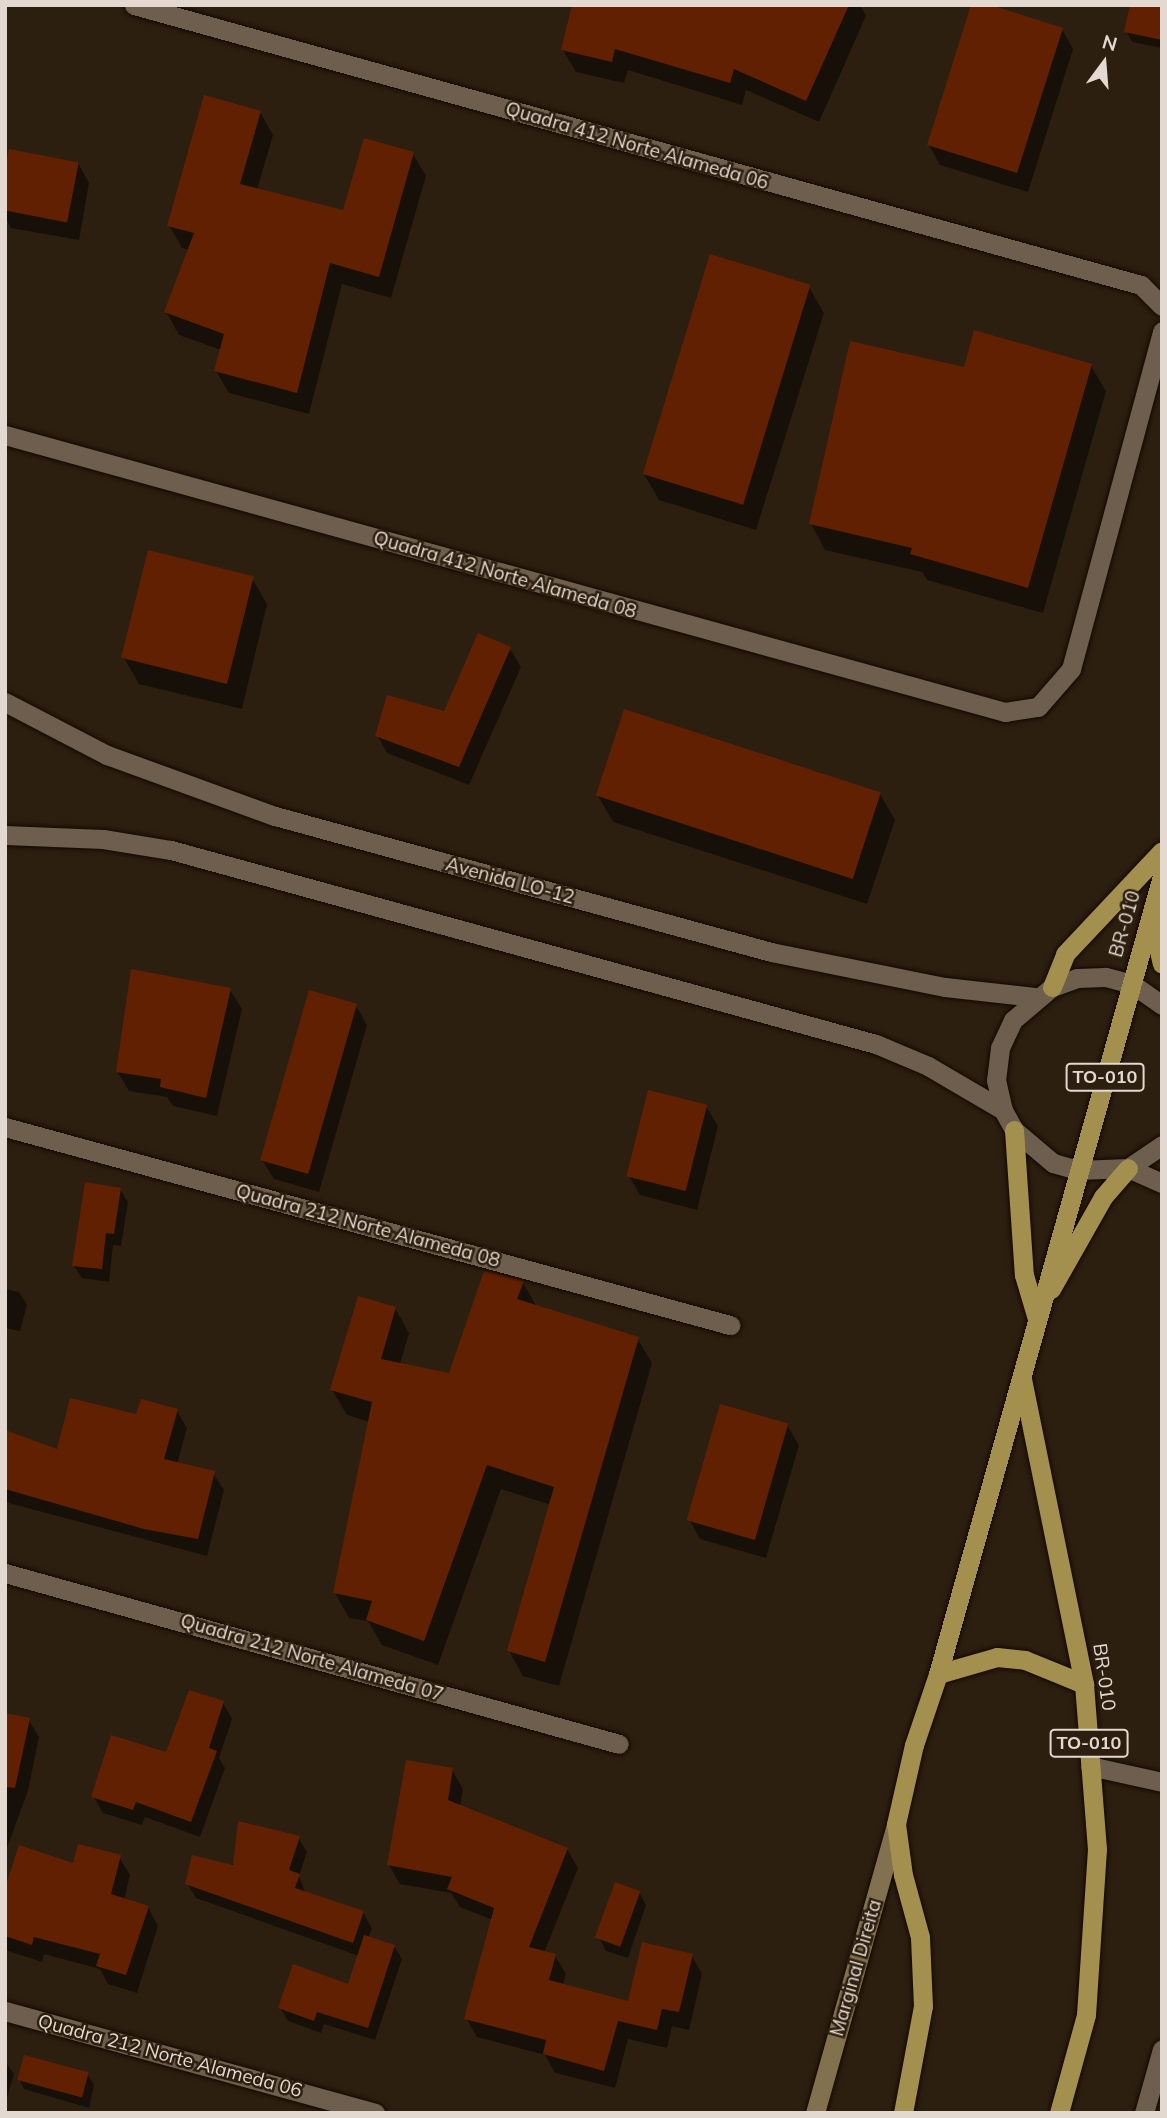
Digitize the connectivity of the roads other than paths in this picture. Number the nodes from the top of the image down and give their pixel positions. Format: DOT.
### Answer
graph roads {
  1 [pos="134,5"];
  2 [pos="1162,306"];
  3 [pos="1162,331"];
  4 [pos="5,435"];
  5 [pos="5,702"];
  6 [pos="5,835"];
  7 [pos="1162,851"];
  8 [pos="1162,876"];
  9 [pos="1151,915"];
  10 [pos="1162,964"];
  11 [pos="1132,985"];
  12 [pos="1052,986"];
  13 [pos="1034,997"];
  14 [pos="1162,1005"];
  15 [pos="1003,1110"];
  16 [pos="5,1127"];
  17 [pos="1014,1130"];
  18 [pos="1162,1145"];
  19 [pos="1128,1168"];
  20 [pos="1078,1170"];
  21 [pos="1162,1183"];
  22 [pos="1044,1298"];
  23 [pos="1037,1319"];
  24 [pos="730,1325"];
  25 [pos="1021,1375"];
  26 [pos="5,1573"];
  27 [pos="938,1674"];
  28 [pos="1084,1684"];
  29 [pos="619,1744"];
  30 [pos="1090,1766"];
  31 [pos="1162,1782"];
  32 [pos="896,1824"];
  33 [pos="5,2011"];
  34 [pos="1162,2049"];
  35 [pos="375,2113"];
  36 [pos="815,2113"];
  37 [pos="903,2113"];
  38 [pos="1059,2113"];
  39 [pos="1144,2113"];
  1 -- 2 [label="street, Quadra 412 Norte Alameda 06"];
  3 -- 4 [label="street, Quadra 412 Norte Alameda 08"];
  5 -- 13 [label="street, Avenida LO-12"];
  6 -- 15 [label="street"];
  7 -- 12 [label="highway"];
  8 -- 9 [label="highway, BR-010 / BR-010"];
  9 -- 10 [label="highway"];
  9 -- 11 [label="highway, BR-010 / BR-010"];
  11 -- 12 [label="street"];
  11 -- 14 [label="street"];
  11 -- 20 [label="highway, TO-010"];
  12 -- 13 [label="street"];
  13 -- 15 [label="street"];
  15 -- 17 [label="street"];
  16 -- 24 [label="street, Quadra 212 Norte Alameda 08"];
  17 -- 20 [label="street"];
  17 -- 23 [label="highway"];
  18 -- 19 [label="street"];
  19 -- 20 [label="street"];
  19 -- 21 [label="street"];
  19 -- 22 [label="highway"];
  20 -- 22 [label="highway, TO-010"];
  22 -- 23 [label="highway, TO-010"];
  23 -- 25 [label="highway, TO-010"];
  25 -- 27 [label="highway, TO-010"];
  25 -- 28 [label="highway, BR-010 / TO-010"];
  26 -- 29 [label="street, Quadra 212 Norte Alameda 07"];
  27 -- 28 [label="highway"];
  27 -- 32 [label="highway, TO-010"];
  28 -- 30 [label="highway, BR-010 / TO-010"];
  30 -- 31 [label="street"];
  30 -- 38 [label="highway, BR-010 / TO-010"];
  32 -- 36 [label="main road, Marginal Direita"];
  32 -- 37 [label="highway, TO-010"];
  33 -- 35 [label="street, Quadra 212 Norte Alameda 06"];
  34 -- 39 [label="street"];
}
